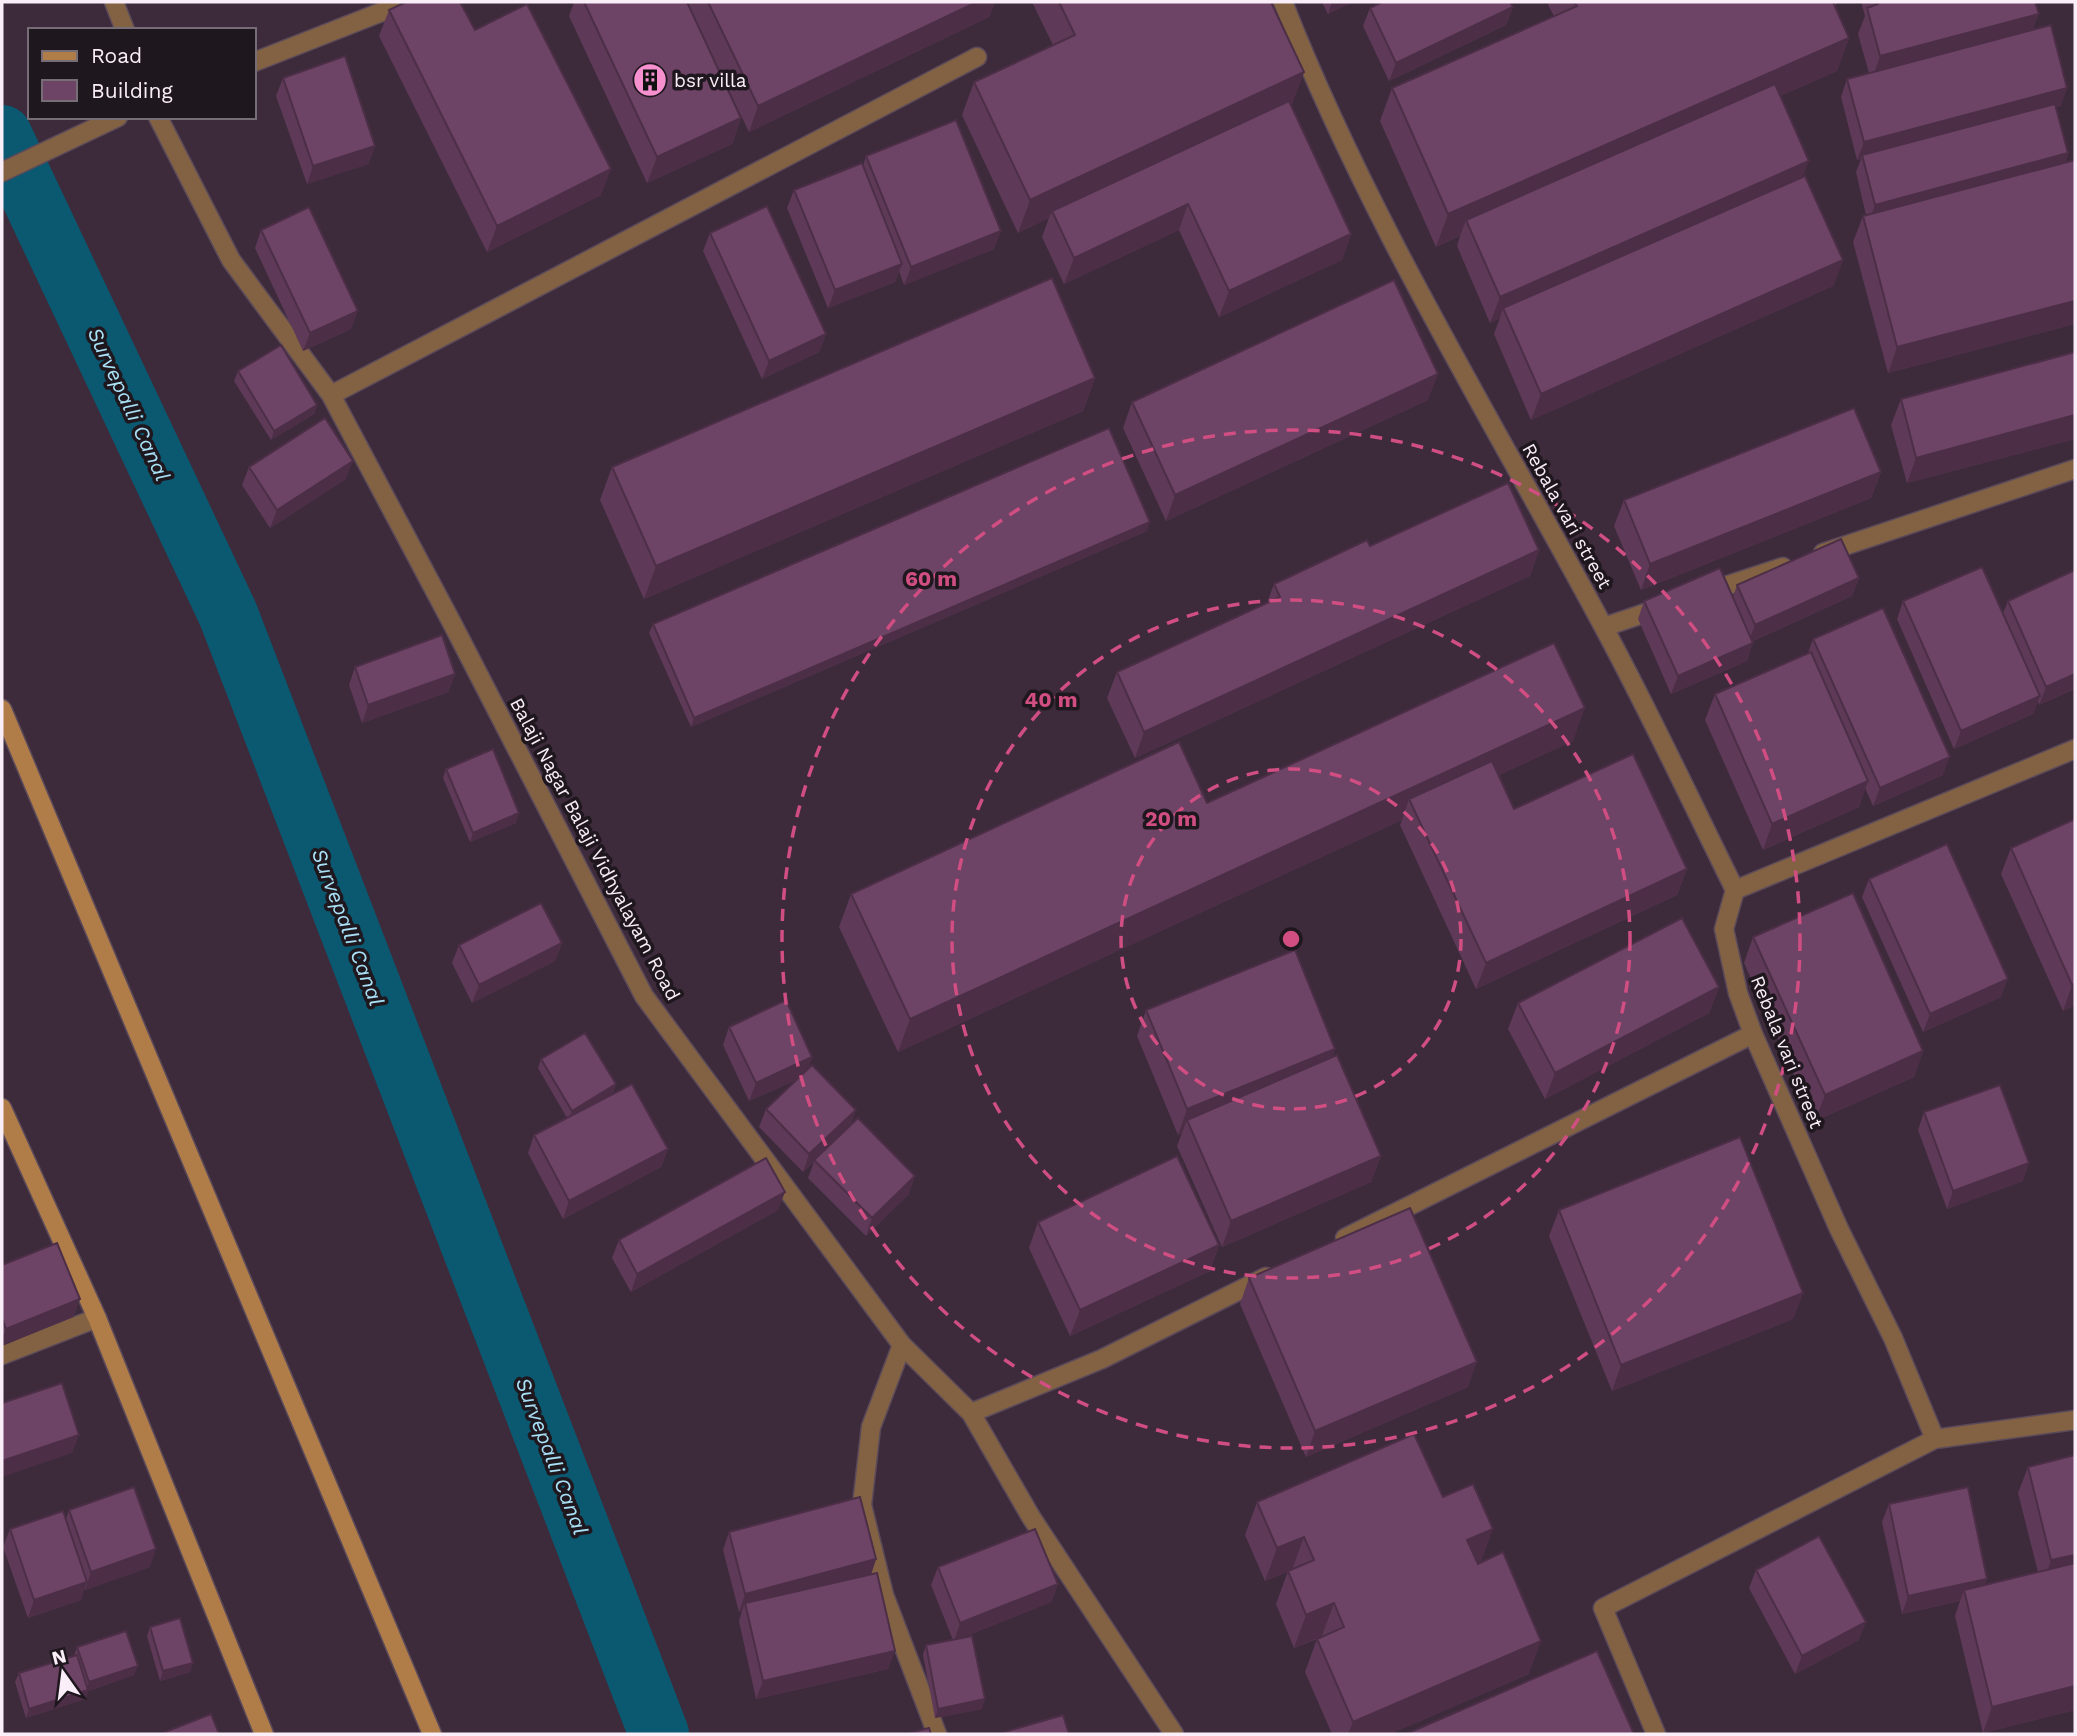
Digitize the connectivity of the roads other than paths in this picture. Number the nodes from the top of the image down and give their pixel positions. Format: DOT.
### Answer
graph roads {
  1 [pos="114,2"];
  2 [pos="407,2"];
  3 [pos="1283,2"];
  4 [pos="124,28"];
  5 [pos="977,57"];
  6 [pos="256,61"];
  7 [pos="114,119"];
  8 [pos="160,119"];
  9 [pos="2,172"];
  10 [pos="331,395"];
  11 [pos="2075,469"];
  12 [pos="1604,627"];
  13 [pos="2,709"];
  14 [pos="2075,749"];
  15 [pos="1735,890"];
  16 [pos="1753,1034"];
  17 [pos="2,1108"];
  18 [pos="1328,1246"];
  19 [pos="1278,1271"];
  20 [pos="97,1318"];
  21 [pos="902,1345"];
  22 [pos="2,1356"];
  23 [pos="971,1413"];
  24 [pos="2075,1420"];
  25 [pos="1935,1439"];
  26 [pos="264,1734"];
  27 [pos="432,1734"];
  28 [pos="937,1734"];
  29 [pos="1174,1734"];
  30 [pos="1656,1734"];
  1 -- 4 [label="street"];
  2 -- 6 [label="street"];
  3 -- 12 [label="street, Rebala vari street"];
  5 -- 10 [label="street"];
  7 -- 9 [label="street"];
  8 -- 10 [label="street, Balaji Nagar Balaji Vidhyalayam Road"];
  10 -- 21 [label="street, Balaji Nagar Balaji Vidhyalayam Road"];
  11 -- 12 [label="street"];
  12 -- 15 [label="street, Rebala vari street"];
  13 -- 27 [label="main road"];
  14 -- 15 [label="street"];
  15 -- 16 [label="street, Rebala vari street"];
  16 -- 18 [label="street"];
  16 -- 25 [label="street, Rebala vari street"];
  17 -- 20 [label="main road"];
  19 -- 23 [label="street"];
  20 -- 22 [label="street"];
  20 -- 26 [label="main road"];
  21 -- 23 [label="street, Balaji Nagar Balaji Vidhyalayam Road"];
  21 -- 28 [label="street"];
  23 -- 29 [label="street, Balaji Nagar Balaji Vidhyalayam Road"];
  24 -- 25 [label="street"];
  25 -- 30 [label="street"];
}
